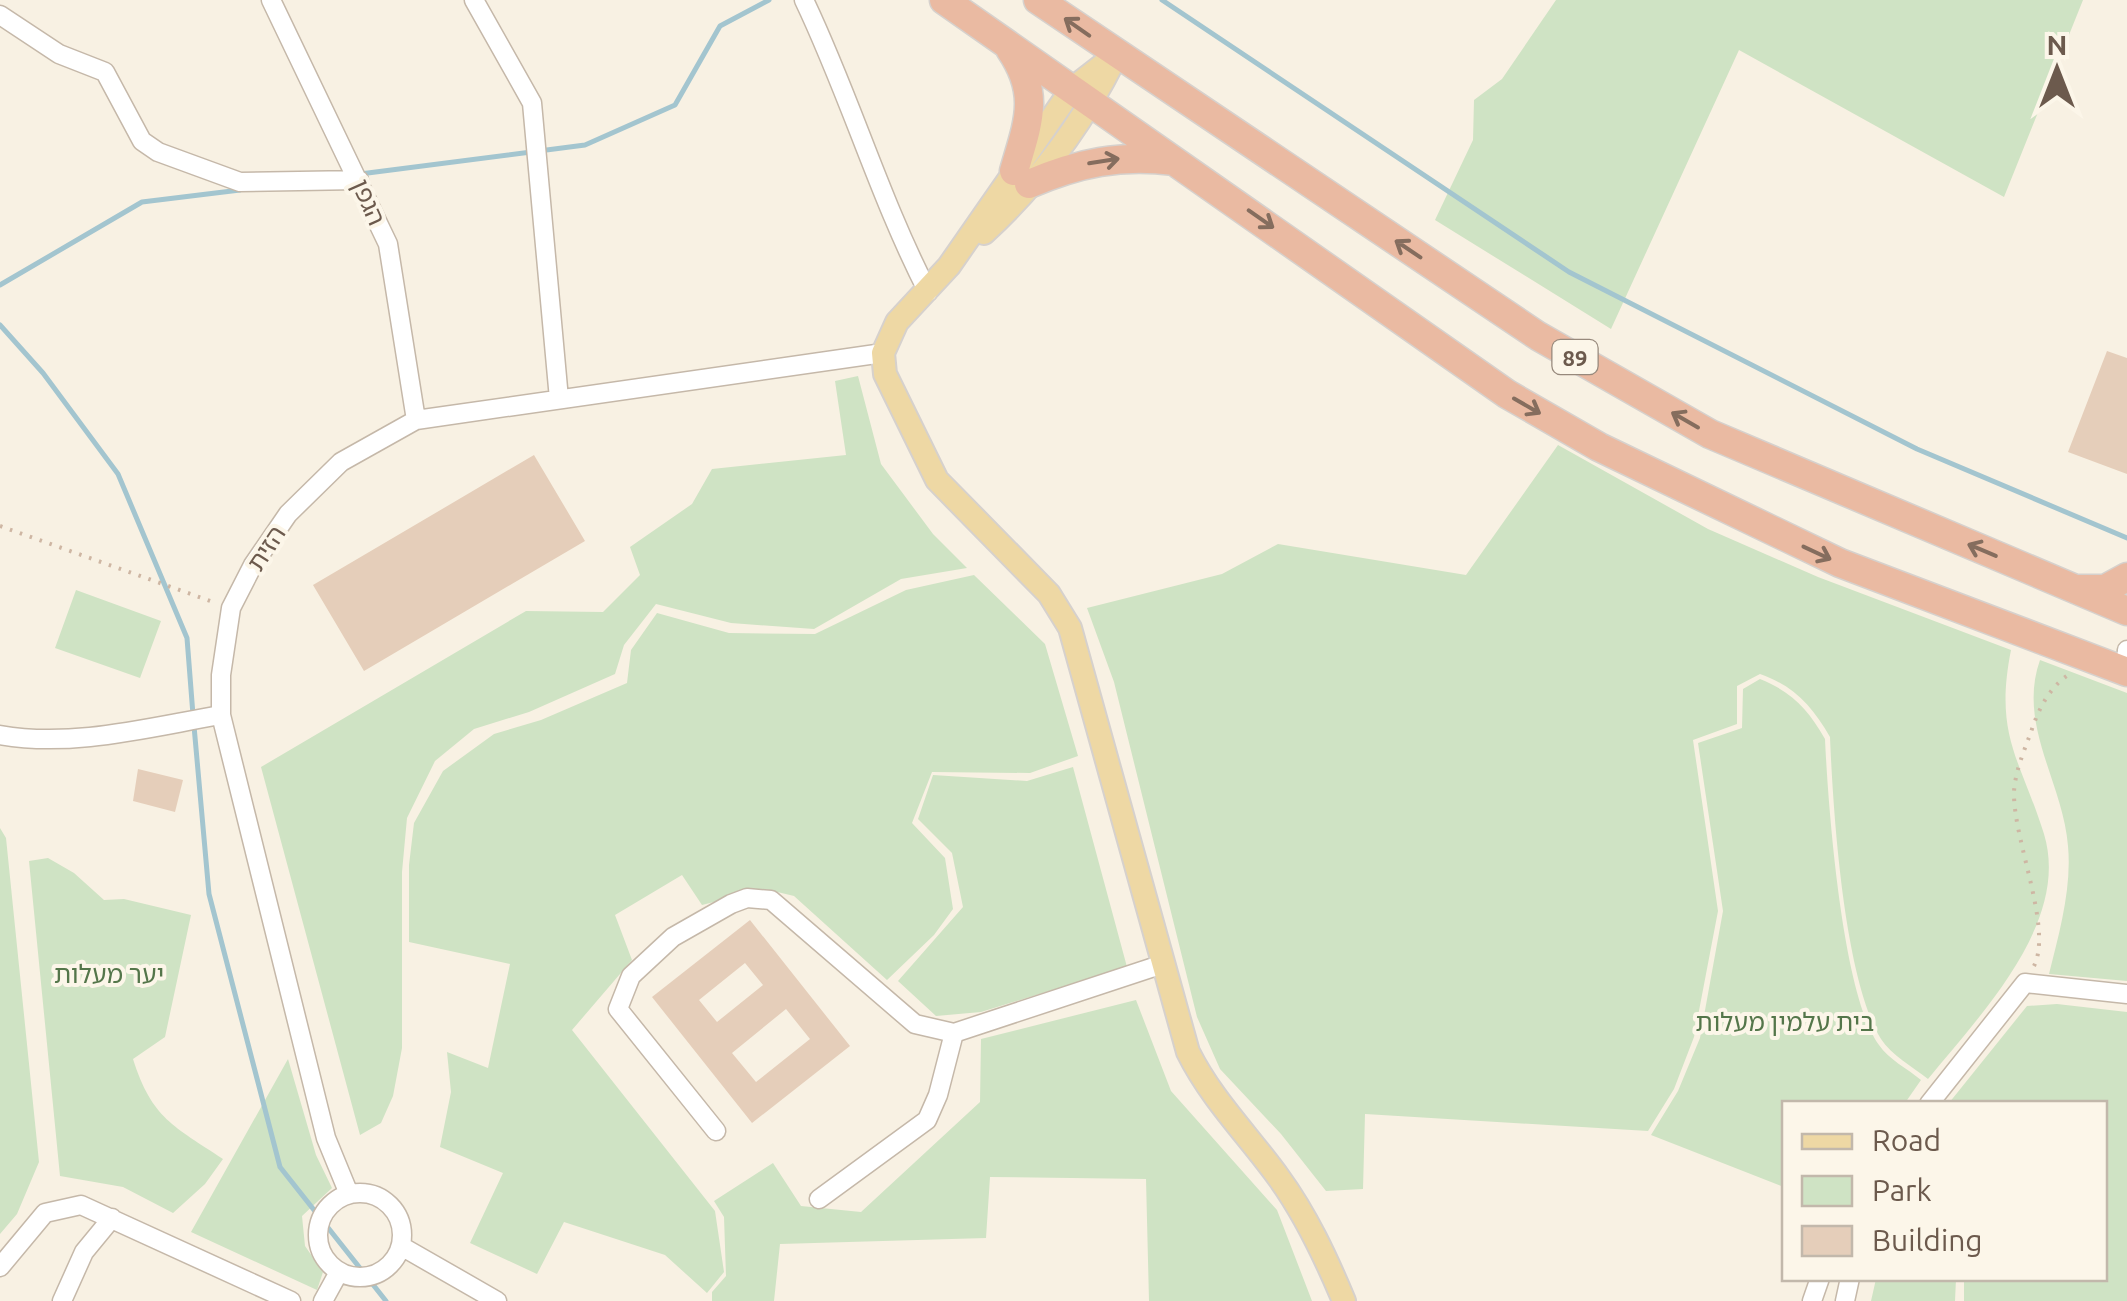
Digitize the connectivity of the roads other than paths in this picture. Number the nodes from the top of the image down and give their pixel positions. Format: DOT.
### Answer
graph roads {
  1 [pos="271,0"];
  2 [pos="474,0"];
  3 [pos="804,0"];
  4 [pos="944,0"];
  5 [pos="1038,0"];
  6 [pos="0,16"];
  7 [pos="1004,40"];
  8 [pos="1117,54"];
  9 [pos="1083,96"];
  10 [pos="1182,162"];
  11 [pos="1022,178"];
  12 [pos="359,180"];
  13 [pos="928,292"];
  14 [pos="883,353"];
  15 [pos="559,399"];
  16 [pos="416,420"];
  17 [pos="2127,577"];
  18 [pos="2072,589"];
  19 [pos="2127,611"];
  20 [pos="2127,666"];
  21 [pos="221,716"];
  22 [pos="0,735"];
  23 [pos="1160,966"];
  24 [pos="2127,994"];
  25 [pos="954,1033"];
  26 [pos="1930,1101"];
  27 [pos="716,1131"];
  28 [pos="349,1194"];
  29 [pos="819,1199"];
  30 [pos="112,1218"];
  31 [pos="401,1246"];
  32 [pos="0,1267"];
  33 [pos="338,1272"];
  34 [pos="62,1301"];
  35 [pos="291,1301"];
  36 [pos="323,1301"];
  37 [pos="498,1301"];
  38 [pos="1344,1301"];
  1 -- 12 [label="street, הגפן"];
  2 -- 15 [label="street"];
  3 -- 13 [label="street"];
  4 -- 7 [label="highway"];
  8 -- 5 [label="highway, 89, one-way"];
  6 -- 12 [label="street"];
  7 -- 9 [label="highway"];
  7 -- 11 [label="highway"];
  8 -- 9 [label="main road"];
  18 -- 8 [label="highway, 89, one-way"];
  9 -- 10 [label="highway"];
  9 -- 11 [label="main road"];
  11 -- 10 [label="highway, one-way"];
  10 -- 20 [label="highway, one-way"];
  11 -- 13 [label="main road"];
  12 -- 16 [label="street, הגפן"];
  13 -- 14 [label="main road"];
  14 -- 15 [label="street, הזית"];
  14 -- 23 [label="main road"];
  15 -- 16 [label="street, הזית"];
  16 -- 21 [label="street, הזית"];
  17 -- 18 [label="highway"];
  18 -- 19 [label="highway, 89"];
  21 -- 22 [label="street"];
  21 -- 28 [label="street, הזית"];
  23 -- 25 [label="street"];
  23 -- 38 [label="main road"];
  24 -- 26 [label="street"];
  25 -- 27 [label="street"];
  25 -- 29 [label="street"];
  28 -- 31 [label="street"];
  28 -- 33 [label="street"];
  30 -- 32 [label="street"];
  30 -- 34 [label="street"];
  30 -- 35 [label="street"];
  31 -- 33 [label="street"];
  31 -- 37 [label="street"];
  33 -- 36 [label="street"];
}
